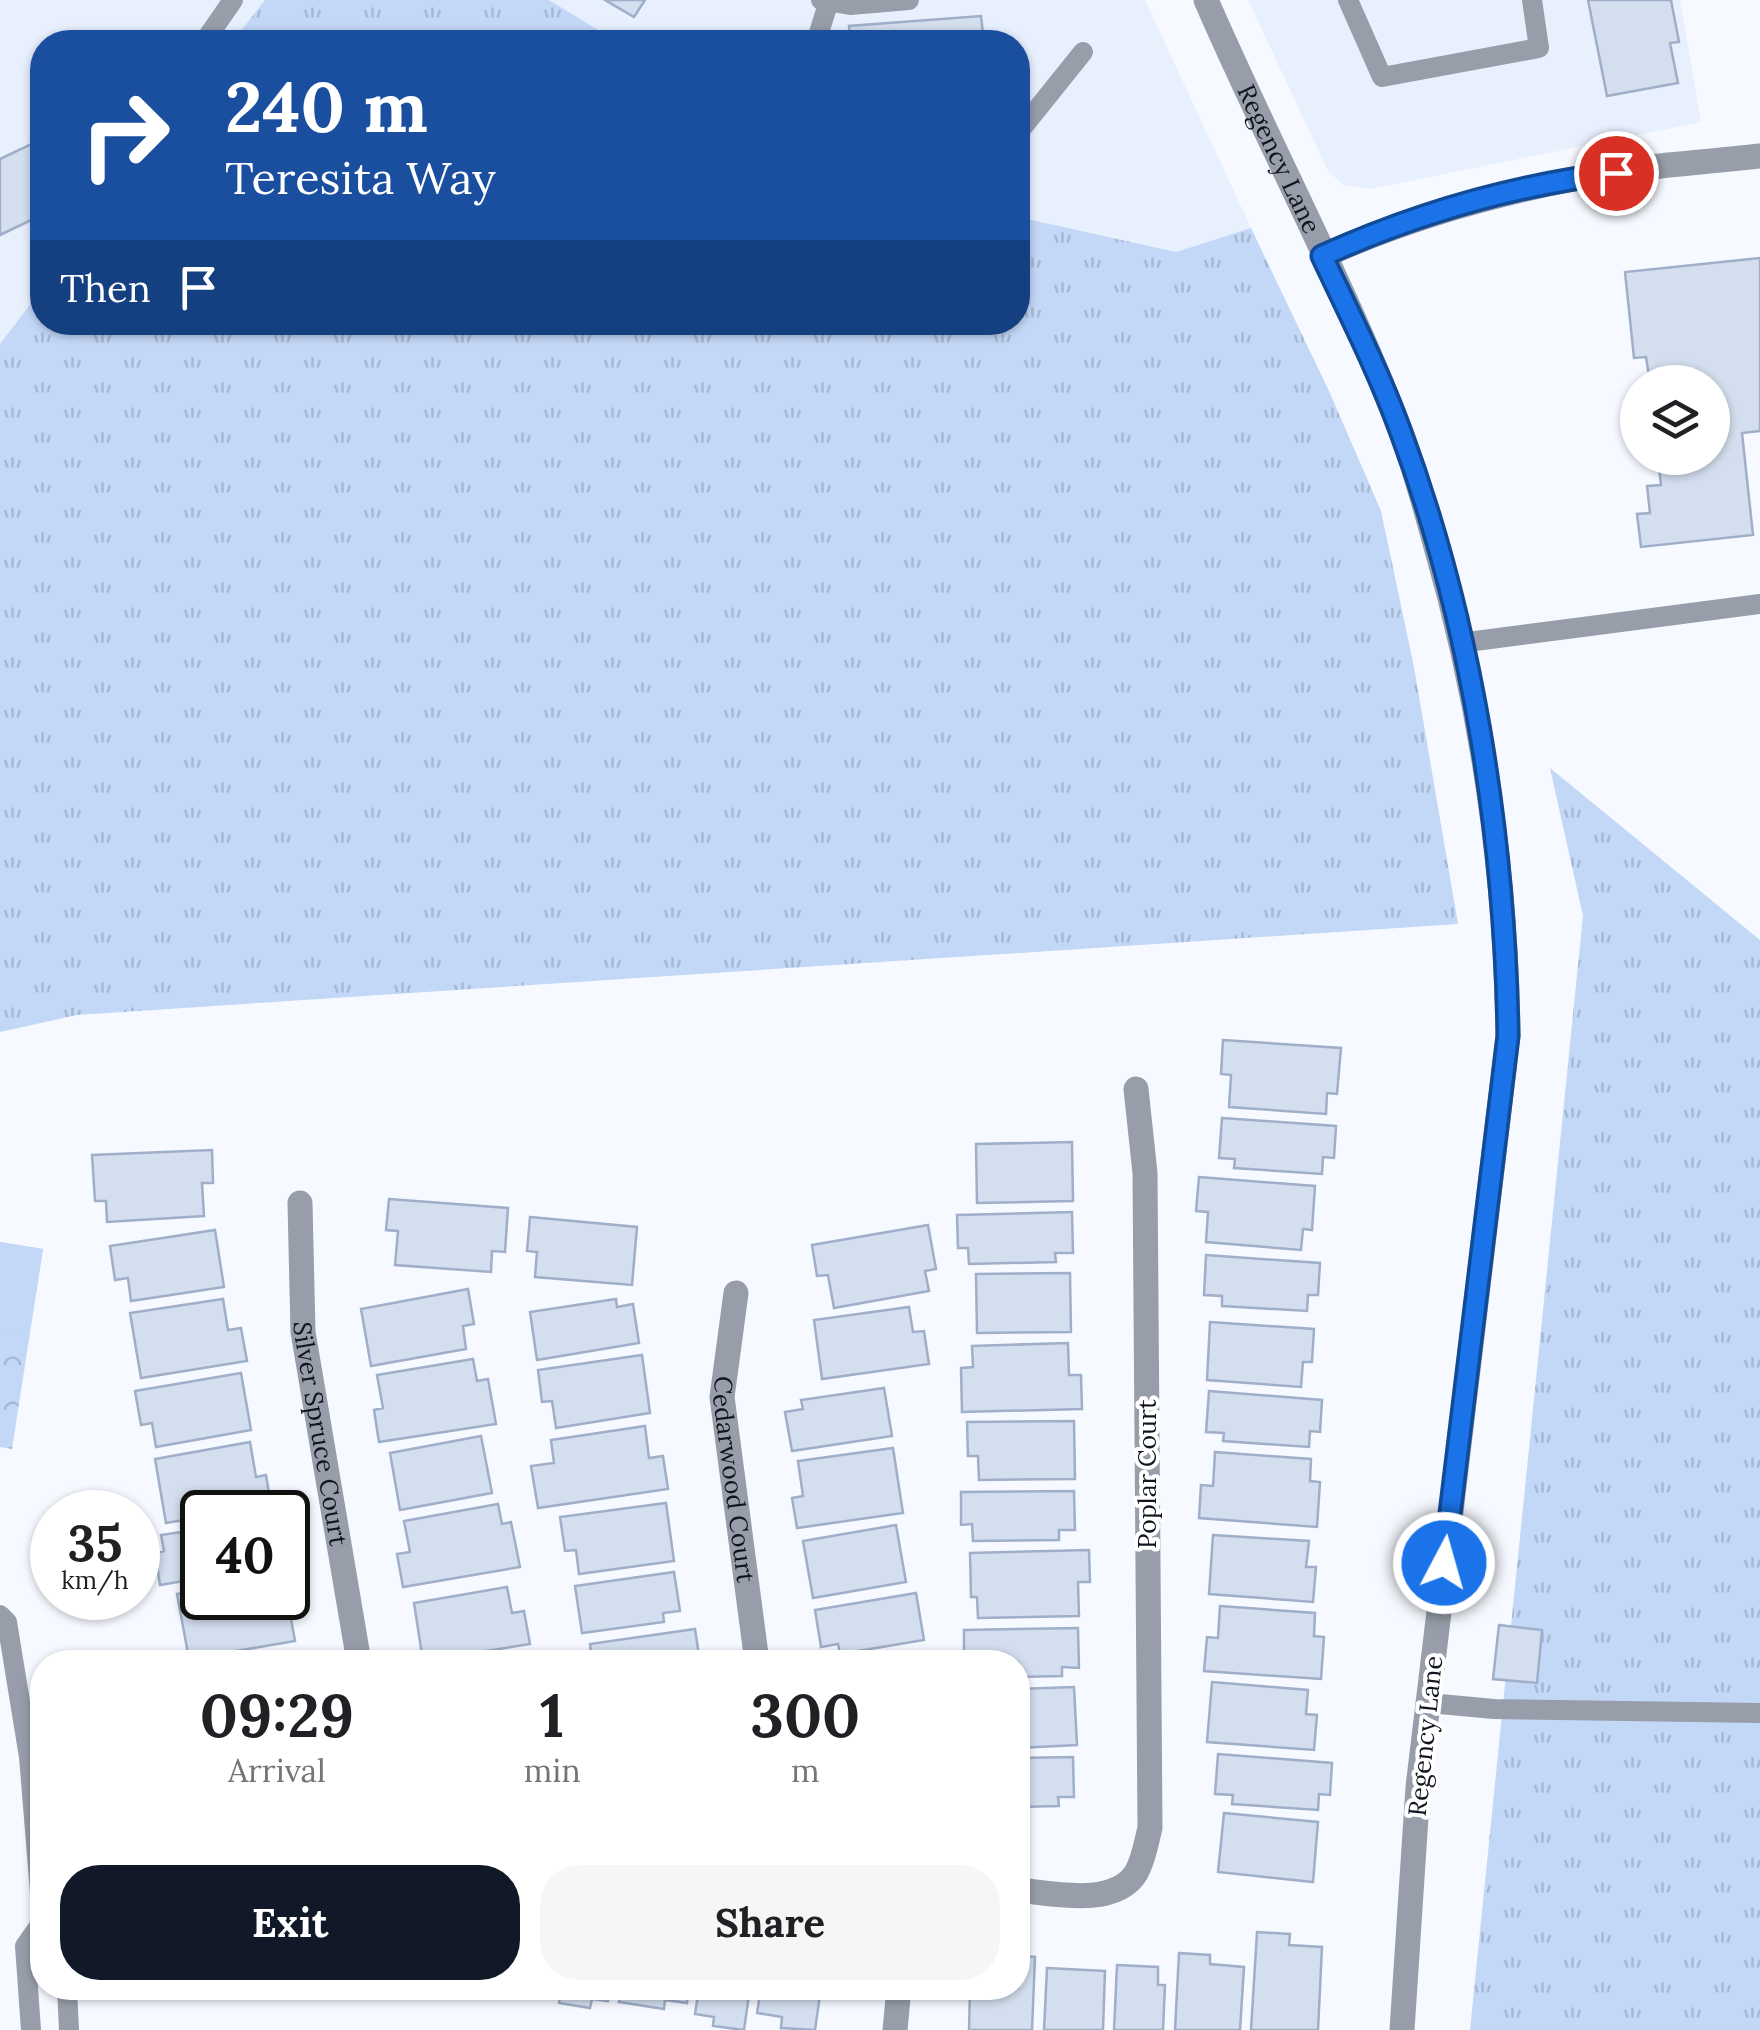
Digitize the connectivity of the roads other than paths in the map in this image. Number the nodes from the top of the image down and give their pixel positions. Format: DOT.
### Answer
graph roads {
  1 [pos="233,0"];
  2 [pos="910,0"];
  3 [pos="1206,0"];
  4 [pos="1348,0"];
  5 [pos="1532,0"];
  6 [pos="825,1"];
  7 [pos="212,30"];
  8 [pos="819,30"];
  9 [pos="1083,52"];
  10 [pos="1030,118"];
  11 [pos="1760,156"];
  12 [pos="1322,256"];
  13 [pos="1760,604"];
  14 [pos="1460,644"];
  15 [pos="1136,1089"];
  16 [pos="300,1203"];
  17 [pos="736,1293"];
  18 [pos="0,1615"];
  19 [pos="357,1650"];
  20 [pos="755,1650"];
  21 [pos="1429,1702"];
  22 [pos="1760,1712"];
  23 [pos="30,1769"];
  24 [pos="1030,1891"];
  25 [pos="30,1938"];
  26 [pos="68,2000"];
  27 [pos="898,2000"];
  28 [pos="30,2030"];
  29 [pos="69,2030"];
  30 [pos="895,2030"];
  31 [pos="1402,2030"];
  1 -- 7 [label="lane"];
  2 -- 6 [label="lane"];
  3 -- 12 [label="street, Regency Lane"];
  4 -- 5 [label="lane"];
  6 -- 8 [label="lane"];
  9 -- 10 [label="lane"];
  11 -- 12 [label="street"];
  12 -- 14 [label="street, Regency Lane"];
  13 -- 14 [label="lane"];
  14 -- 21 [label="street, Regency Lane"];
  15 -- 24 [label="street, Poplar Court"];
  16 -- 19 [label="street, Silver Spruce Court"];
  17 -- 20 [label="street, Cedarwood Court"];
  18 -- 23 [label="lane"];
  21 -- 22 [label="lane"];
  21 -- 31 [label="street, Regency Lane"];
  25 -- 28 [label="lane"];
  26 -- 29 [label="lane"];
  27 -- 30 [label="street"];
}
